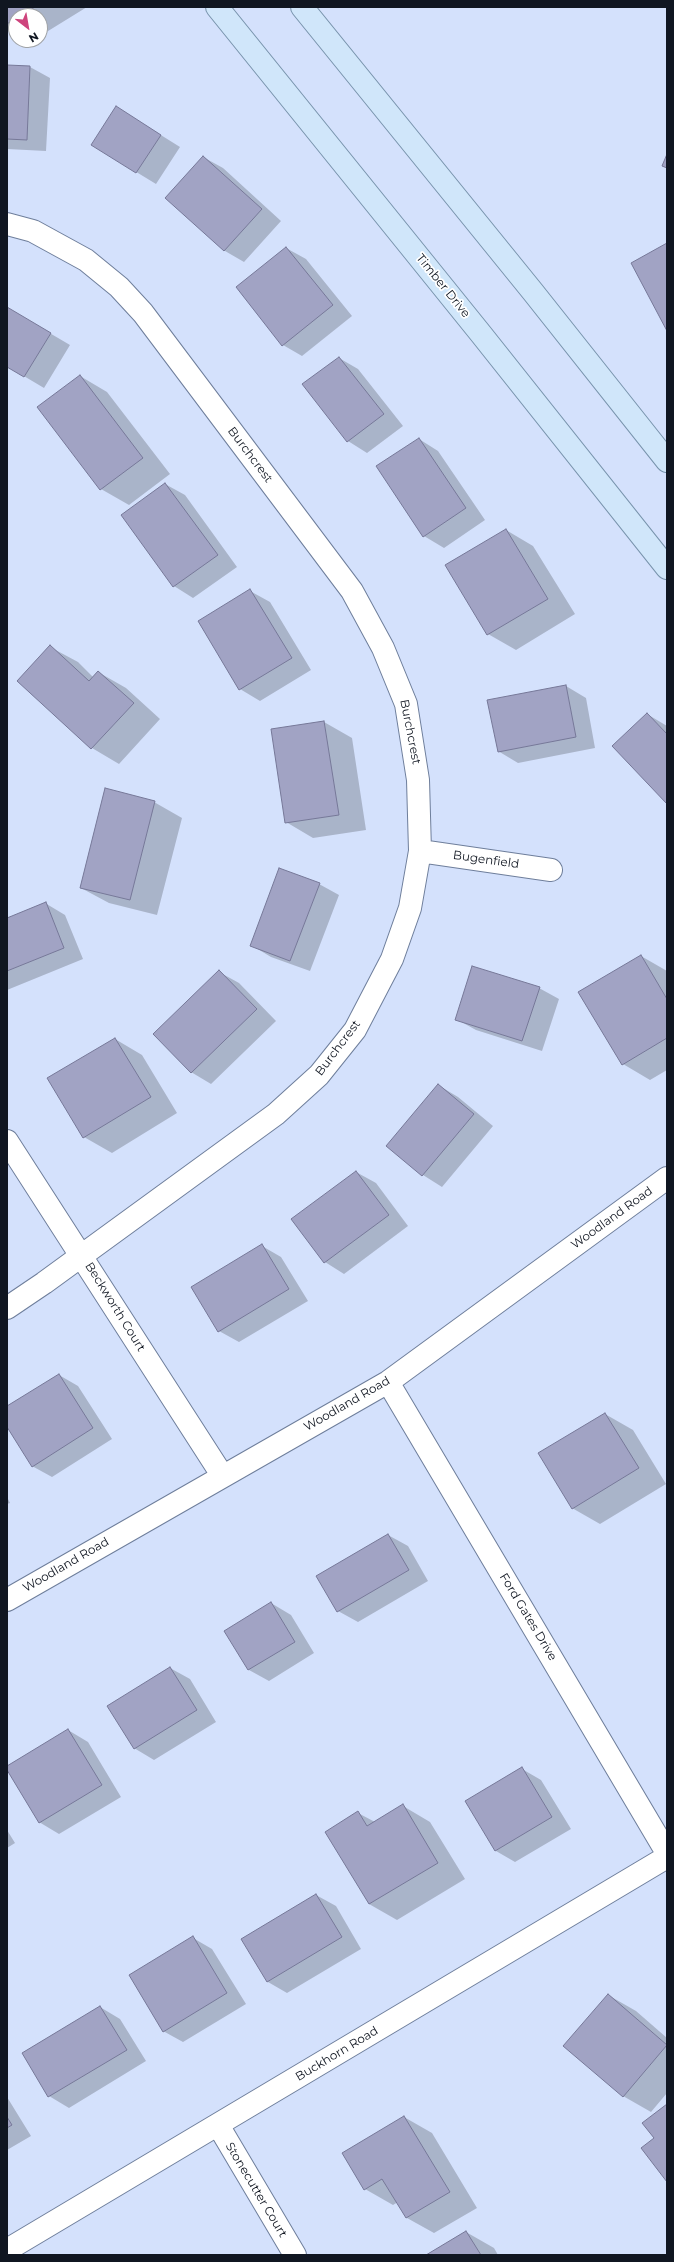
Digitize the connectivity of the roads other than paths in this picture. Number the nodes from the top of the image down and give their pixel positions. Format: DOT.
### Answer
graph roads {
  1 [pos="216,7"];
  2 [pos="302,7"];
  3 [pos="7,224"];
  4 [pos="667,461"];
  5 [pos="667,568"];
  6 [pos="420,851"];
  7 [pos="551,870"];
  8 [pos="7,1141"];
  9 [pos="667,1178"];
  10 [pos="82,1256"];
  11 [pos="7,1308"];
  12 [pos="388,1382"];
  13 [pos="222,1475"];
  14 [pos="7,1600"];
  15 [pos="667,1853"];
  16 [pos="667,1857"];
  17 [pos="218,2125"];
  18 [pos="7,2250"];
  19 [pos="295,2255"];
  1 -- 5 [label="main road, Timber Drive"];
  2 -- 4 [label="main road"];
  3 -- 6 [label="street, Burchcrest"];
  6 -- 7 [label="street, Bugenfield"];
  6 -- 10 [label="street, Burchcrest"];
  8 -- 10 [label="street, Beckworth Court"];
  9 -- 12 [label="street, Woodland Road"];
  10 -- 11 [label="street, Burchcrest"];
  10 -- 13 [label="street, Beckworth Court"];
  12 -- 13 [label="street, Woodland Road"];
  12 -- 15 [label="street, Ford Gates Drive"];
  13 -- 14 [label="street, Woodland Road"];
  16 -- 17 [label="street, Buckhorn Road"];
  17 -- 18 [label="street, Buckhorn Road"];
  17 -- 19 [label="street, Stonecutter Court"];
}
